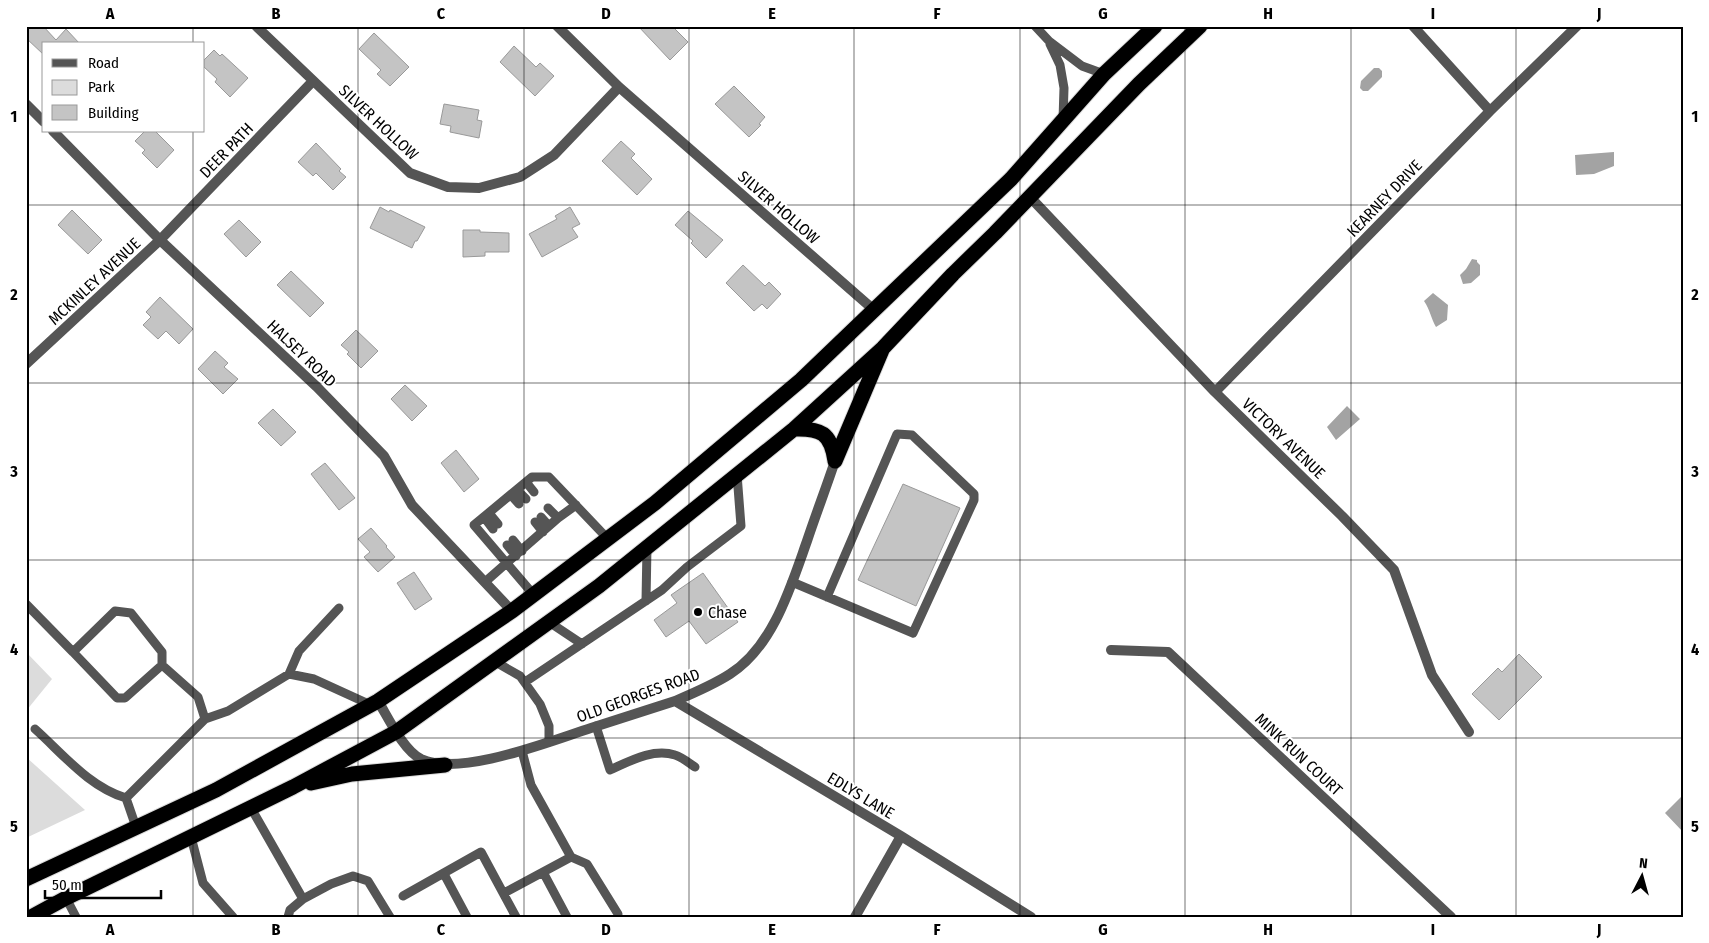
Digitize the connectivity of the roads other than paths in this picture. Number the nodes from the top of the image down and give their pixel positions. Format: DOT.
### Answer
graph roads {
  1 [pos="256,26"];
  2 [pos="557,26"];
  3 [pos="1034,26"];
  4 [pos="1155,26"];
  5 [pos="1200,26"];
  6 [pos="1413,26"];
  7 [pos="1577,26"];
  8 [pos="1049,41"];
  9 [pos="1104,74"];
  10 [pos="314,81"];
  11 [pos="619,87"];
  12 [pos="26,104"];
  13 [pos="1490,111"];
  14 [pos="42,120"];
  15 [pos="1063,120"];
  16 [pos="54,132"];
  17 [pos="1011,179"];
  18 [pos="1028,196"];
  19 [pos="160,240"];
  20 [pos="874,310"];
  21 [pos="883,348"];
  22 [pos="26,364"];
  23 [pos="1215,392"];
  24 [pos="794,429"];
  25 [pos="835,461"];
  26 [pos="737,474"];
  27 [pos="526,482"];
  28 [pos="514,492"];
  29 [pos="534,492"];
  30 [pos="523,502"];
  31 [pos="576,505"];
  32 [pos="548,508"];
  33 [pos="486,515"];
  34 [pos="558,518"];
  35 [pos="538,519"];
  36 [pos="495,526"];
  37 [pos="546,529"];
  38 [pos="608,538"];
  39 [pos="510,542"];
  40 [pos="647,547"];
  41 [pos="519,553"];
  42 [pos="507,564"];
  43 [pos="485,582"];
  44 [pos="792,582"];
  45 [pos="534,594"];
  46 [pos="827,597"];
  47 [pos="646,601"];
  48 [pos="26,604"];
  49 [pos="339,608"];
  50 [pos="512,611"];
  51 [pos="549,622"];
  52 [pos="582,644"];
  53 [pos="1111,650"];
  54 [pos="73,652"];
  55 [pos="494,662"];
  56 [pos="162,665"];
  57 [pos="289,674"];
  58 [pos="525,682"];
  59 [pos="675,701"];
  60 [pos="375,703"];
  61 [pos="205,719"];
  62 [pos="596,726"];
  63 [pos="35,728"];
  64 [pos="396,732"];
  65 [pos="1469,732"];
  66 [pos="549,742"];
  67 [pos="522,751"];
  68 [pos="445,765"];
  69 [pos="695,767"];
  70 [pos="293,787"];
  71 [pos="126,798"];
  72 [pos="251,808"];
  73 [pos="136,827"];
  74 [pos="901,836"];
  75 [pos="191,837"];
  76 [pos="572,857"];
  77 [pos="544,872"];
  78 [pos="444,874"];
  79 [pos="26,879"];
  80 [pos="504,893"];
  81 [pos="403,896"];
  82 [pos="66,898"];
  83 [pos="303,899"];
  84 [pos="618,914"];
  85 [pos="31,917"];
  86 [pos="76,917"];
  87 [pos="234,917"];
  88 [pos="288,917"];
  89 [pos="390,917"];
  90 [pos="467,917"];
  91 [pos="516,917"];
  92 [pos="567,917"];
  93 [pos="854,917"];
  94 [pos="1031,917"];
  95 [pos="1451,917"];
  1 -- 10 [label="street, SILVER HOLLOW"];
  2 -- 11 [label="street, SILVER HOLLOW"];
  3 -- 8 [label="lane"];
  4 -- 9 [label="highway"];
  5 -- 18 [label="highway"];
  6 -- 13 [label="street"];
  7 -- 13 [label="street, KEARNEY DRIVE"];
  8 -- 9 [label="lane"];
  8 -- 15 [label="lane"];
  9 -- 15 [label="highway"];
  10 -- 11 [label="street, SILVER HOLLOW"];
  10 -- 19 [label="street, DEER PATH"];
  11 -- 20 [label="street, SILVER HOLLOW"];
  12 -- 14 [label="street"];
  13 -- 23 [label="street, KEARNEY DRIVE"];
  15 -- 17 [label="highway"];
  16 -- 19 [label="street, HALSEY ROAD"];
  17 -- 18 [label="highway"];
  17 -- 20 [label="highway"];
  18 -- 21 [label="highway"];
  18 -- 23 [label="street, VICTORY AVENUE"];
  19 -- 22 [label="street, MCKINLEY AVENUE"];
  19 -- 43 [label="street, HALSEY ROAD"];
  20 -- 38 [label="highway"];
  21 -- 24 [label="highway"];
  21 -- 25 [label="highway"];
  23 -- 65 [label="street, VICTORY AVENUE"];
  24 -- 25 [label="highway"];
  24 -- 26 [label="highway"];
  25 -- 44 [label="street, OLD GEORGES ROAD"];
  26 -- 40 [label="highway"];
  26 -- 47 [label="lane"];
  27 -- 28 [label="lane"];
  27 -- 29 [label="lane"];
  27 -- 31 [label="lane"];
  28 -- 30 [label="lane"];
  28 -- 33 [label="lane"];
  31 -- 34 [label="lane"];
  31 -- 38 [label="lane"];
  32 -- 34 [label="lane"];
  33 -- 36 [label="lane"];
  33 -- 42 [label="lane"];
  34 -- 37 [label="lane"];
  35 -- 37 [label="lane"];
  37 -- 41 [label="lane"];
  38 -- 45 [label="highway"];
  39 -- 41 [label="lane"];
  40 -- 47 [label="lane"];
  40 -- 51 [label="highway"];
  41 -- 42 [label="lane"];
  42 -- 43 [label="lane"];
  42 -- 45 [label="lane"];
  43 -- 50 [label="street, HALSEY ROAD"];
  44 -- 46 [label="lane"];
  44 -- 59 [label="street, OLD GEORGES ROAD"];
  45 -- 50 [label="highway"];
  46 -- 46 [label="lane"];
  47 -- 52 [label="lane"];
  48 -- 54 [label="lane"];
  49 -- 57 [label="lane"];
  50 -- 60 [label="highway"];
  51 -- 52 [label="lane"];
  51 -- 55 [label="highway"];
  52 -- 58 [label="lane"];
  53 -- 95 [label="street, MINK RUN COURT"];
  54 -- 56 [label="lane"];
  54 -- 56 [label="lane"];
  55 -- 58 [label="lane"];
  55 -- 64 [label="highway"];
  56 -- 61 [label="lane"];
  57 -- 60 [label="lane"];
  57 -- 61 [label="lane"];
  58 -- 66 [label="lane"];
  59 -- 62 [label="street, OLD GEORGES ROAD"];
  59 -- 74 [label="street, EDLYS LANE"];
  60 -- 64 [label="street, OLD GEORGES ROAD"];
  60 -- 73 [label="highway"];
  61 -- 71 [label="lane"];
  62 -- 66 [label="street, OLD GEORGES ROAD"];
  62 -- 69 [label="lane"];
  63 -- 71 [label="lane"];
  64 -- 68 [label="street, OLD GEORGES ROAD"];
  64 -- 70 [label="highway"];
  66 -- 67 [label="street, OLD GEORGES ROAD"];
  67 -- 68 [label="street, OLD GEORGES ROAD"];
  67 -- 76 [label="lane"];
  68 -- 70 [label="highway"];
  70 -- 72 [label="highway"];
  71 -- 73 [label="lane"];
  72 -- 75 [label="highway"];
  72 -- 83 [label="lane"];
  73 -- 79 [label="highway"];
  74 -- 93 [label="street"];
  74 -- 94 [label="street, EDLYS LANE"];
  75 -- 82 [label="highway"];
  75 -- 87 [label="lane"];
  76 -- 77 [label="lane"];
  76 -- 84 [label="lane"];
  77 -- 80 [label="lane"];
  77 -- 92 [label="lane"];
  78 -- 80 [label="lane"];
  78 -- 81 [label="lane"];
  78 -- 90 [label="lane"];
  80 -- 91 [label="lane"];
  82 -- 85 [label="highway"];
  82 -- 86 [label="lane"];
  83 -- 88 [label="lane"];
  83 -- 89 [label="lane"];
}
